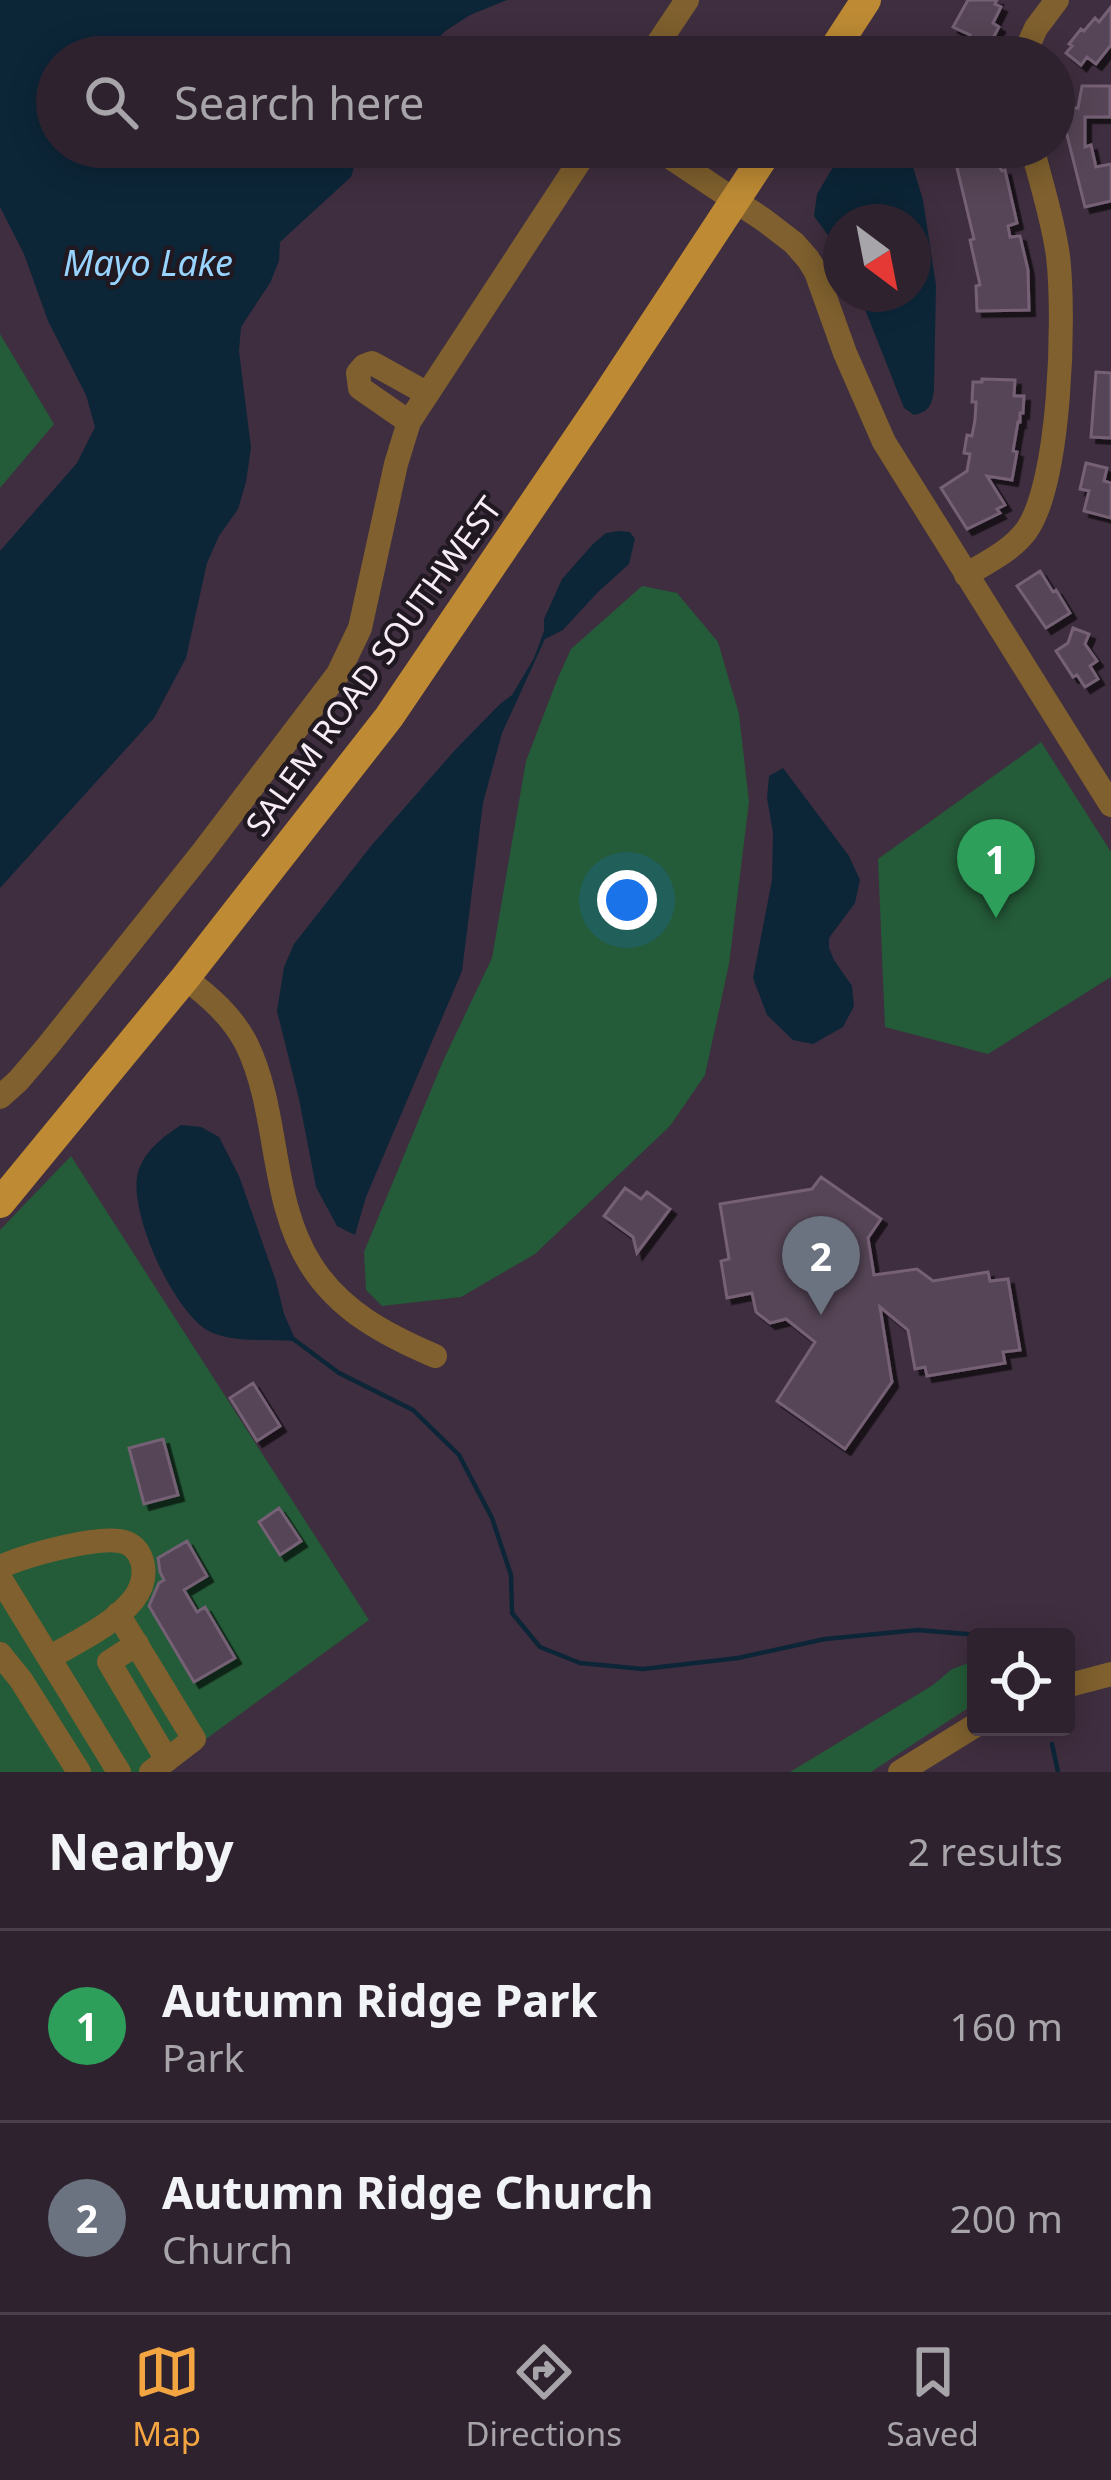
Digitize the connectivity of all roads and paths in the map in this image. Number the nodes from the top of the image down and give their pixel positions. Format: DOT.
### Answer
graph roads {
  1 [pos="687,0"];
  2 [pos="866,0"];
  3 [pos="1057,0"];
  4 [pos="663,36"];
  5 [pos="843,36"];
  6 [pos="1032,36"];
  7 [pos="575,168"];
  8 [pos="686,168"];
  9 [pos="756,168"];
  10 [pos="1037,168"];
  11 [pos="734,201"];
  12 [pos="426,393"];
  13 [pos="409,422"];
  14 [pos="967,575"];
  15 [pos="1111,805"];
  16 [pos="185,978"];
  17 [pos="0,1097"];
  18 [pos="0,1203"];
  19 [pos="434,1356"];
  20 [pos="0,1568"];
  21 [pos="0,1578"];
  22 [pos="118,1614"];
  23 [pos="0,1654"];
  24 [pos="49,1658"];
  25 [pos="1111,1674"];
  26 [pos="1075,1684"];
  27 [pos="967,1731"];
  28 [pos="159,1766"];
  29 [pos="79,1772"];
  30 [pos="118,1772"];
  31 [pos="901,1772"];
  1 -- 4 [label="street"];
  2 -- 5 [label="main road"];
  3 -- 6 [label="street"];
  7 -- 12 [label="street"];
  8 -- 11 [label="street"];
  9 -- 11 [label="main road, SALEM ROAD SOUTHWEST"];
  10 -- 14 [label="street"];
  11 -- 14 [label="street"];
  11 -- 16 [label="main road, SALEM ROAD SOUTHWEST"];
  12 -- 13 [label="street"];
  12 -- 13 [label="street"];
  13 -- 17 [label="street"];
  14 -- 15 [label="street"];
  16 -- 18 [label="main road, SALEM ROAD SOUTHWEST"];
  16 -- 19 [label="street"];
  20 -- 22 [label="street"];
  21 -- 24 [label="street"];
  22 -- 24 [label="street"];
  22 -- 28 [label="street"];
  23 -- 29 [label="street"];
  24 -- 30 [label="street"];
  25 -- 26 [label="street"];
  27 -- 31 [label="street"];
}
